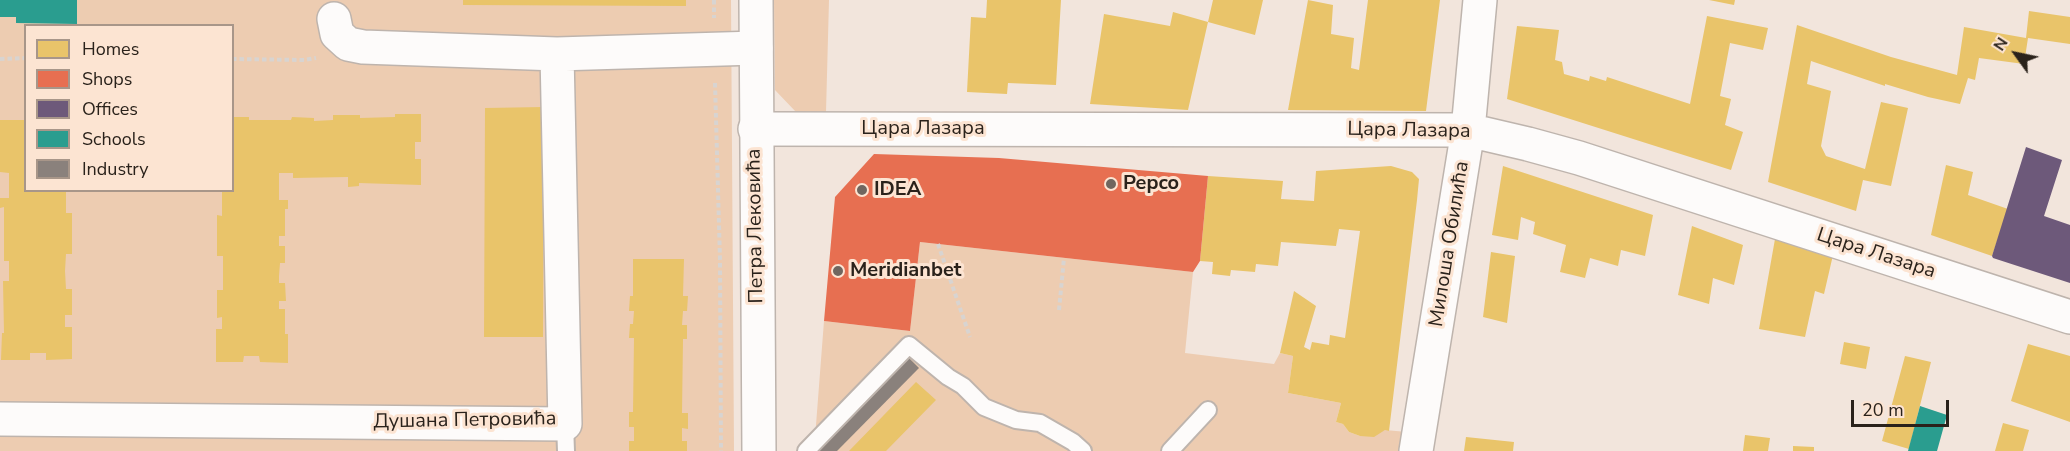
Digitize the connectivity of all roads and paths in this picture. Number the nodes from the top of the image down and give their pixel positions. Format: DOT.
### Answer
graph roads {
  1 [pos="714,0"];
  2 [pos="756,0"];
  3 [pos="1480,0"];
  4 [pos="341,31"];
  5 [pos="756,48"];
  6 [pos="714,49"];
  7 [pos="557,54"];
  8 [pos="0,58"];
  9 [pos="24,58"];
  10 [pos="234,59"];
  11 [pos="755,129"];
  12 [pos="1468,130"];
  13 [pos="938,244"];
  14 [pos="1064,258"];
  15 [pos="1059,310"];
  16 [pos="2070,317"];
  17 [pos="970,337"];
  18 [pos="1208,410"];
  19 [pos="0,419"];
  20 [pos="566,437"];
  21 [pos="721,451"];
  22 [pos="759,451"];
  23 [pos="806,451"];
  24 [pos="1083,451"];
  25 [pos="1170,451"];
  26 [pos="1416,451"];
  1 -- 6 [label="path"];
  2 -- 5 [label="street, Петра Лековића"];
  3 -- 12 [label="street, Милоша Обилића"];
  4 -- 7 [label="street"];
  4 -- 10 [label="path"];
  5 -- 6 [label="street"];
  5 -- 11 [label="street, Петра Лековића"];
  6 -- 7 [label="street"];
  6 -- 21 [label="path"];
  7 -- 20 [label="street, Душана Петровића"];
  8 -- 9 [label="path"];
  11 -- 12 [label="street, Цара Лазара"];
  11 -- 22 [label="street, Петра Лековића"];
  12 -- 16 [label="street, Цара Лазара"];
  12 -- 26 [label="street, Милоша Обилића"];
  13 -- 17 [label="path"];
  14 -- 15 [label="path"];
  18 -- 25 [label="lane"];
  19 -- 20 [label="street, Душана Петровића"];
  23 -- 24 [label="lane"];
}
